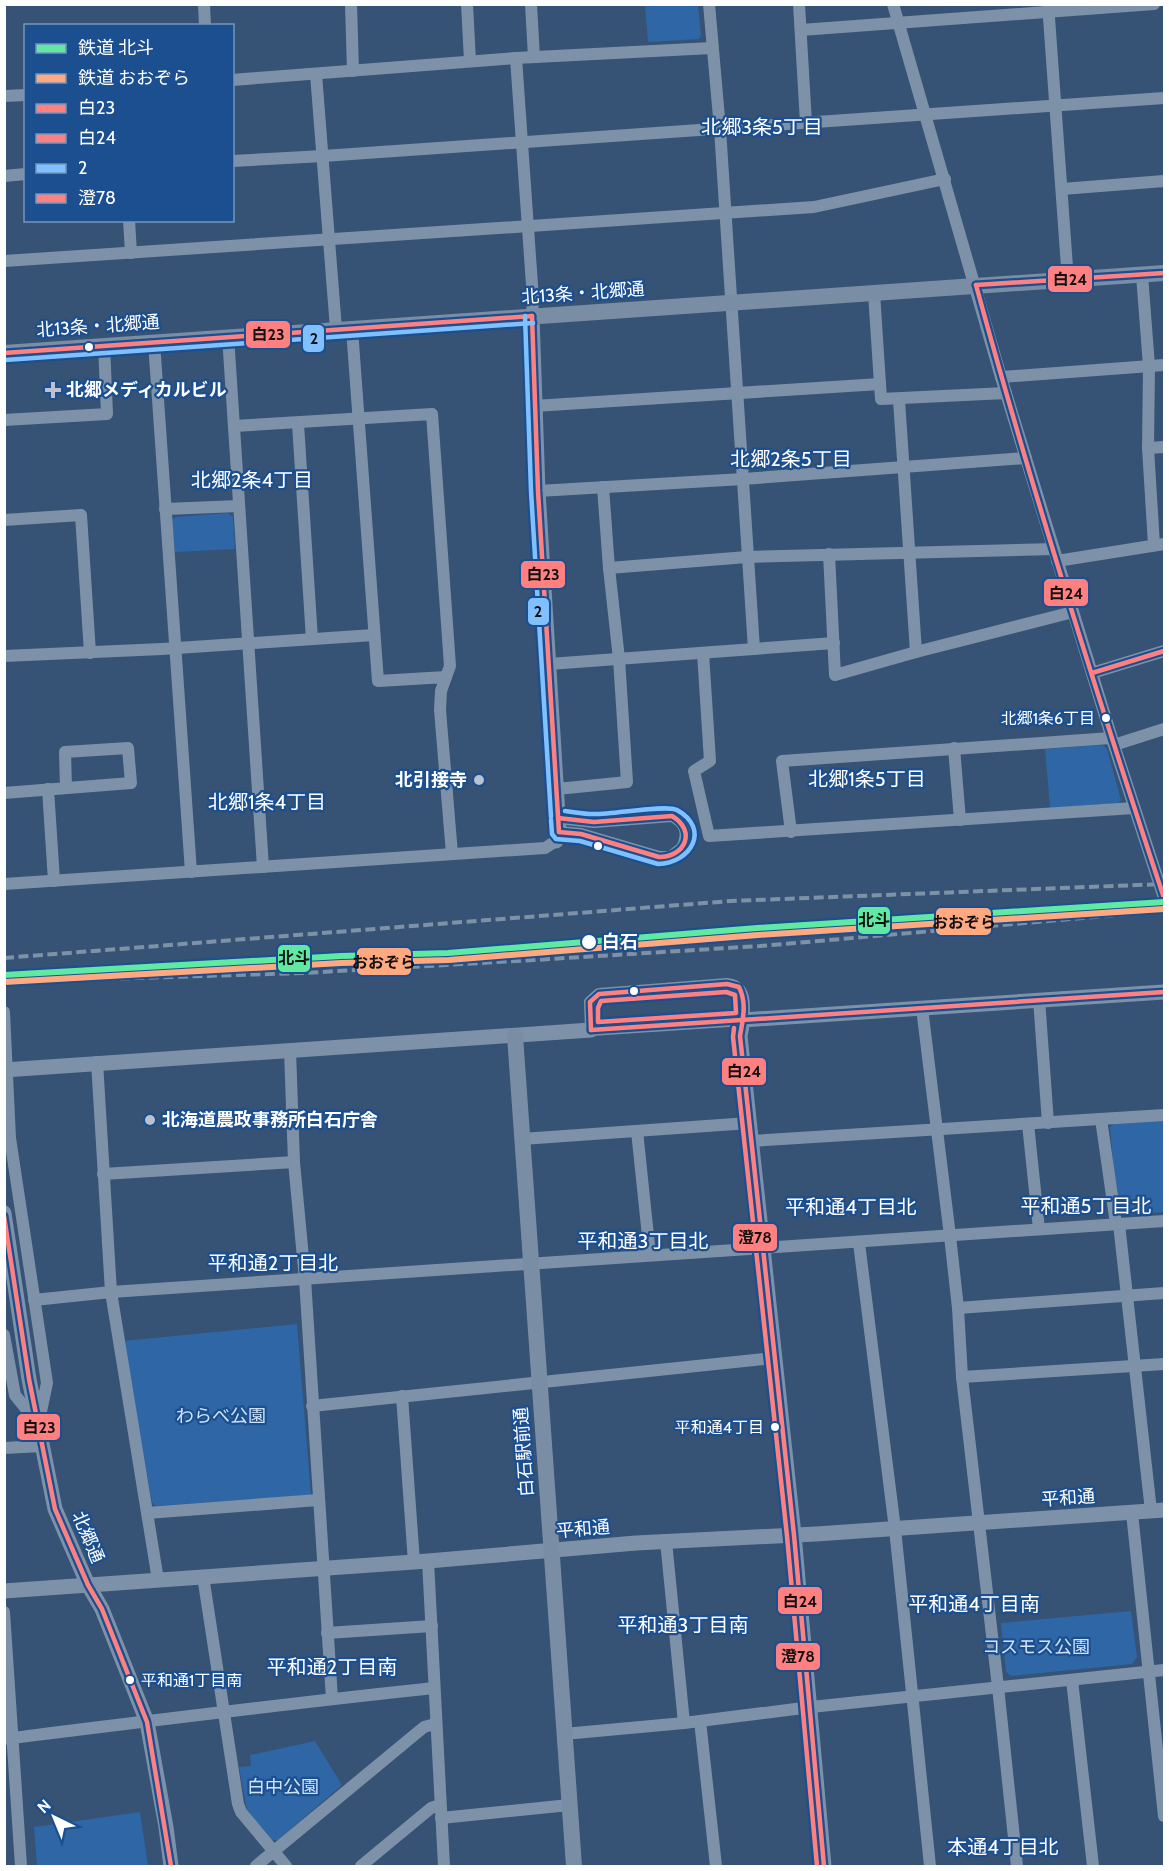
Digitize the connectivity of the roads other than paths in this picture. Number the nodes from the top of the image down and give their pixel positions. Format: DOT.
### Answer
graph roads {
  1 [pos="204,4"];
  2 [pos="351,4"];
  3 [pos="467,4"];
  4 [pos="531,4"];
  5 [pos="709,4"];
  6 [pos="799,4"];
  7 [pos="893,4"];
  8 [pos="1154,4"];
  9 [pos="1048,8"];
  10 [pos="206,24"];
  11 [pos="898,24"];
  12 [pos="801,30"];
  13 [pos="712,48"];
  14 [pos="534,57"];
  15 [pos="516,58"];
  16 [pos="470,61"];
  17 [pos="353,71"];
  18 [pos="316,74"];
  19 [pos="234,80"];
  20 [pos="24,95"];
  21 [pos="4,96"];
  22 [pos="1164,98"];
  23 [pos="1056,106"];
  24 [pos="926,114"];
  25 [pos="806,123"];
  26 [pos="720,129"];
  27 [pos="522,142"];
  28 [pos="323,156"];
  29 [pos="234,161"];
  30 [pos="24,174"];
  31 [pos="4,176"];
  32 [pos="945,179"];
  33 [pos="1164,182"];
  34 [pos="1062,189"];
  35 [pos="725,211"];
  36 [pos="129,222"];
  37 [pos="527,225"];
  38 [pos="330,238"];
  39 [pos="131,253"];
  40 [pos="4,261"];
  41 [pos="1164,273"];
  42 [pos="1142,275"];
  43 [pos="1068,281"];
  44 [pos="976,285"];
  45 [pos="874,293"];
  46 [pos="732,303"];
  47 [pos="532,316"];
  48 [pos="344,329"];
  49 [pos="228,336"];
  50 [pos="154,342"];
  51 [pos="104,345"];
  52 [pos="4,353"];
  53 [pos="1164,365"];
  54 [pos="1149,366"];
  55 [pos="1001,377"];
  56 [pos="880,384"];
  57 [pos="737,393"];
  58 [pos="1006,393"];
  59 [pos="899,400"];
  60 [pos="534,406"];
  61 [pos="358,419"];
  62 [pos="4,420"];
  63 [pos="298,424"];
  64 [pos="234,426"];
  65 [pos="1164,447"];
  66 [pos="1148,448"];
  67 [pos="1026,458"];
  68 [pos="904,467"];
  69 [pos="743,479"];
  70 [pos="603,487"];
  71 [pos="538,491"];
  72 [pos="239,506"];
  73 [pos="165,509"];
  74 [pos="4,520"];
  75 [pos="1159,545"];
  76 [pos="1054,549"];
  77 [pos="910,552"];
  78 [pos="829,555"];
  79 [pos="747,557"];
  80 [pos="1058,561"];
  81 [pos="609,568"];
  82 [pos="1073,612"];
  83 [pos="374,635"];
  84 [pos="312,639"];
  85 [pos="834,643"];
  86 [pos="248,644"];
  87 [pos="174,648"];
  88 [pos="754,649"];
  89 [pos="1164,651"];
  90 [pos="916,652"];
  91 [pos="90,653"];
  92 [pos="703,653"];
  93 [pos="4,656"];
  94 [pos="619,659"];
  95 [pos="549,664"];
  96 [pos="1092,673"];
  97 [pos="446,677"];
  98 [pos="1164,729"];
  99 [pos="1113,741"];
  100 [pos="954,748"];
  101 [pos="66,788"];
  102 [pos="48,789"];
  103 [pos="557,789"];
  104 [pos="4,793"];
  105 [pos="1134,808"];
  106 [pos="960,820"];
  107 [pos="558,830"];
  108 [pos="791,831"];
  109 [pos="452,855"];
  110 [pos="263,867"];
  111 [pos="191,872"];
  112 [pos="54,881"];
  113 [pos="4,884"];
  114 [pos="1164,898"];
  115 [pos="1164,992"];
  116 [pos="1039,999"];
  117 [pos="922,1008"];
  118 [pos="4,1012"];
  119 [pos="743,1020"];
  120 [pos="591,1030"];
  121 [pos="514,1036"];
  122 [pos="290,1050"];
  123 [pos="97,1062"];
  124 [pos="6,1070"];
  125 [pos="1164,1115"];
  126 [pos="1101,1119"];
  127 [pos="1048,1122"];
  128 [pos="749,1123"];
  129 [pos="1028,1124"];
  130 [pos="938,1128"];
  131 [pos="637,1131"];
  132 [pos="522,1139"];
  133 [pos="751,1141"];
  134 [pos="294,1162"];
  135 [pos="103,1174"];
  136 [pos="4,1213"];
  137 [pos="1164,1221"];
  138 [pos="1117,1224"];
  139 [pos="1039,1229"];
  140 [pos="950,1236"];
  141 [pos="859,1243"];
  142 [pos="761,1247"];
  143 [pos="650,1255"];
  144 [pos="530,1263"];
  145 [pos="305,1278"];
  146 [pos="111,1292"];
  147 [pos="1164,1293"];
  148 [pos="1127,1296"];
  149 [pos="34,1300"];
  150 [pos="958,1308"];
  151 [pos="4,1335"];
  152 [pos="774,1358"];
  153 [pos="1164,1364"];
  154 [pos="1135,1366"];
  155 [pos="962,1377"];
  156 [pos="539,1383"];
  157 [pos="402,1396"];
  158 [pos="312,1406"];
  159 [pos="38,1425"];
  160 [pos="42,1446"];
  161 [pos="4,1448"];
  162 [pos="318,1500"];
  163 [pos="1158,1511"];
  164 [pos="147,1513"];
  165 [pos="1131,1513"];
  166 [pos="980,1523"];
  167 [pos="895,1529"];
  168 [pos="794,1535"];
  169 [pos="666,1541"];
  170 [pos="551,1551"];
  171 [pos="421,1561"];
  172 [pos="323,1568"];
  173 [pos="203,1576"];
  174 [pos="158,1580"];
  175 [pos="88,1585"];
  176 [pos="4,1591"];
  177 [pos="4,1612"];
  178 [pos="432,1626"];
  179 [pos="327,1633"];
  180 [pos="1164,1670"];
  181 [pos="1149,1672"];
  182 [pos="1072,1680"];
  183 [pos="998,1687"];
  184 [pos="434,1688"];
  185 [pos="912,1698"];
  186 [pos="332,1699"];
  187 [pos="811,1707"];
  188 [pos="223,1712"];
  189 [pos="700,1721"];
  190 [pos="147,1722"];
  191 [pos="684,1723"];
  192 [pos="435,1724"];
  193 [pos="564,1734"];
  194 [pos="9,1738"];
  195 [pos="440,1805"];
  196 [pos="569,1805"];
  197 [pos="1164,1816"];
  198 [pos="441,1818"];
  199 [pos="274,1852"];
  200 [pos="21,1866"];
  201 [pos="171,1866"];
  202 [pos="256,1866"];
  203 [pos="286,1866"];
  204 [pos="362,1866"];
  205 [pos="444,1866"];
  206 [pos="574,1866"];
  207 [pos="716,1866"];
  208 [pos="824,1866"];
  209 [pos="930,1866"];
  210 [pos="1017,1866"];
  211 [pos="1093,1866"];
  1 -- 10 [label="street"];
  2 -- 17 [label="street"];
  3 -- 16 [label="street"];
  4 -- 14 [label="street"];
  5 -- 13 [label="street"];
  6 -- 12 [label="street"];
  7 -- 11 [label="street"];
  8 -- 9 [label="street"];
  9 -- 11 [label="street"];
  9 -- 23 [label="street"];
  11 -- 12 [label="street"];
  11 -- 24 [label="street"];
  12 -- 25 [label="street"];
  13 -- 14 [label="street"];
  13 -- 26 [label="street"];
  14 -- 15 [label="street"];
  15 -- 16 [label="street"];
  15 -- 27 [label="street"];
  16 -- 17 [label="street"];
  17 -- 18 [label="street"];
  18 -- 19 [label="street"];
  18 -- 28 [label="street"];
  20 -- 21 [label="street"];
  22 -- 23 [label="street"];
  23 -- 24 [label="street"];
  23 -- 34 [label="street"];
  24 -- 25 [label="street"];
  24 -- 32 [label="street"];
  25 -- 26 [label="street"];
  26 -- 27 [label="street"];
  26 -- 35 [label="street"];
  27 -- 28 [label="street"];
  27 -- 37 [label="street"];
  28 -- 29 [label="street"];
  28 -- 38 [label="street"];
  30 -- 31 [label="street"];
  32 -- 35 [label="street"];
  32 -- 44 [label="street"];
  33 -- 34 [label="street"];
  34 -- 43 [label="street"];
  35 -- 37 [label="street"];
  35 -- 46 [label="street"];
  36 -- 39 [label="street"];
  37 -- 38 [label="street"];
  37 -- 47 [label="street"];
  38 -- 39 [label="street"];
  38 -- 48 [label="street"];
  39 -- 40 [label="street"];
  41 -- 42 [label="main road, 北13条・北郷通"];
  42 -- 43 [label="main road, 北13条・北郷通"];
  42 -- 54 [label="street"];
  43 -- 44 [label="main road, 北13条・北郷通"];
  44 -- 45 [label="main road, 北13条・北郷通"];
  44 -- 55 [label="street"];
  45 -- 46 [label="main road, 北13条・北郷通"];
  45 -- 56 [label="street"];
  46 -- 47 [label="main road, 北13条・北郷通"];
  46 -- 57 [label="street"];
  47 -- 48 [label="main road, 北13条・北郷通"];
  47 -- 60 [label="street"];
  48 -- 49 [label="main road, 北13条・北郷通"];
  48 -- 61 [label="street"];
  49 -- 50 [label="main road, 北13条・北郷通"];
  49 -- 64 [label="street"];
  50 -- 51 [label="main road, 北13条・北郷通"];
  50 -- 73 [label="street"];
  51 -- 52 [label="main road, 北13条・北郷通"];
  51 -- 62 [label="street"];
  53 -- 54 [label="street"];
  54 -- 55 [label="street"];
  54 -- 66 [label="street"];
  55 -- 58 [label="street"];
  56 -- 57 [label="street"];
  56 -- 59 [label="street"];
  57 -- 60 [label="street"];
  57 -- 69 [label="street"];
  58 -- 59 [label="street"];
  58 -- 67 [label="street"];
  59 -- 68 [label="street"];
  60 -- 71 [label="street"];
  61 -- 63 [label="street"];
  61 -- 83 [label="street"];
  61 -- 97 [label="street"];
  63 -- 64 [label="street"];
  63 -- 84 [label="street"];
  64 -- 72 [label="street"];
  65 -- 66 [label="street"];
  66 -- 75 [label="street"];
  67 -- 68 [label="street"];
  67 -- 76 [label="street"];
  68 -- 69 [label="street"];
  68 -- 77 [label="street"];
  69 -- 70 [label="street"];
  69 -- 79 [label="street"];
  70 -- 71 [label="street"];
  70 -- 81 [label="street"];
  71 -- 95 [label="street"];
  72 -- 73 [label="street"];
  72 -- 86 [label="street"];
  73 -- 87 [label="street"];
  74 -- 91 [label="street"];
  75 -- 80 [label="street"];
  76 -- 77 [label="street"];
  76 -- 80 [label="street"];
  77 -- 78 [label="street"];
  77 -- 90 [label="street"];
  78 -- 79 [label="street"];
  78 -- 85 [label="street"];
  79 -- 81 [label="street"];
  79 -- 88 [label="street"];
  80 -- 82 [label="street"];
  81 -- 94 [label="street"];
  82 -- 90 [label="street"];
  82 -- 96 [label="street"];
  83 -- 84 [label="street"];
  83 -- 97 [label="street"];
  84 -- 86 [label="street"];
  85 -- 88 [label="street"];
  85 -- 90 [label="street"];
  86 -- 87 [label="street"];
  86 -- 110 [label="street"];
  87 -- 91 [label="street"];
  87 -- 111 [label="street"];
  88 -- 92 [label="street"];
  89 -- 96 [label="street"];
  91 -- 93 [label="street"];
  92 -- 94 [label="street"];
  92 -- 108 [label="street"];
  94 -- 95 [label="street"];
  94 -- 103 [label="street"];
  95 -- 103 [label="street"];
  96 -- 99 [label="street"];
  97 -- 109 [label="street"];
  98 -- 99 [label="street"];
  99 -- 100 [label="street"];
  99 -- 105 [label="street"];
  100 -- 106 [label="street"];
  100 -- 108 [label="street"];
  101 -- 101 [label="street"];
  101 -- 102 [label="street"];
  102 -- 104 [label="street"];
  102 -- 112 [label="street"];
  103 -- 107 [label="street"];
  105 -- 106 [label="street"];
  105 -- 114 [label="street"];
  106 -- 108 [label="street"];
  107 -- 107 [label="street"];
  107 -- 109 [label="street"];
  109 -- 110 [label="street"];
  110 -- 111 [label="street"];
  111 -- 112 [label="street"];
  112 -- 113 [label="street"];
  115 -- 116 [label="street"];
  116 -- 117 [label="street"];
  116 -- 127 [label="street"];
  117 -- 119 [label="street"];
  117 -- 130 [label="street"];
  118 -- 124 [label="street"];
  119 -- 120 [label="street"];
  119 -- 120 [label="street"];
  119 -- 128 [label="street"];
  120 -- 121 [label="street"];
  121 -- 122 [label="street"];
  121 -- 132 [label="main road, 白石駅前通"];
  122 -- 123 [label="street"];
  122 -- 134 [label="street"];
  123 -- 124 [label="street"];
  123 -- 135 [label="street"];
  124 -- 149 [label="street"];
  125 -- 126 [label="street"];
  126 -- 127 [label="street"];
  126 -- 138 [label="street"];
  127 -- 129 [label="street"];
  128 -- 131 [label="street"];
  128 -- 133 [label="street"];
  129 -- 130 [label="street"];
  129 -- 139 [label="street"];
  130 -- 133 [label="street"];
  130 -- 140 [label="street"];
  131 -- 132 [label="street"];
  131 -- 143 [label="street"];
  132 -- 144 [label="main road, 白石駅前通"];
  133 -- 142 [label="street"];
  134 -- 135 [label="street"];
  134 -- 145 [label="street"];
  135 -- 146 [label="street"];
  136 -- 159 [label="street, 北郷通"];
  137 -- 138 [label="street"];
  138 -- 139 [label="street"];
  138 -- 148 [label="street"];
  139 -- 140 [label="street"];
  140 -- 141 [label="street"];
  140 -- 150 [label="street"];
  141 -- 142 [label="street"];
  141 -- 167 [label="street"];
  142 -- 143 [label="street"];
  142 -- 152 [label="street"];
  143 -- 144 [label="street"];
  144 -- 145 [label="street"];
  144 -- 156 [label="main road, 白石駅前通"];
  145 -- 146 [label="street"];
  145 -- 158 [label="street"];
  146 -- 149 [label="street"];
  146 -- 164 [label="street"];
  147 -- 148 [label="street"];
  148 -- 150 [label="street"];
  148 -- 154 [label="street"];
  149 -- 159 [label="street"];
  150 -- 155 [label="street"];
  151 -- 159 [label="street"];
  152 -- 156 [label="street"];
  152 -- 168 [label="street"];
  153 -- 154 [label="street"];
  154 -- 155 [label="street"];
  154 -- 163 [label="street"];
  155 -- 166 [label="street"];
  156 -- 157 [label="street"];
  156 -- 170 [label="main road, 白石駅前通"];
  157 -- 158 [label="street"];
  157 -- 171 [label="street"];
  158 -- 162 [label="street"];
  159 -- 160 [label="street, 北郷通"];
  160 -- 161 [label="street"];
  160 -- 175 [label="street, 北郷通"];
  162 -- 164 [label="street"];
  162 -- 172 [label="street"];
  163 -- 165 [label="street, 平和通"];
  164 -- 174 [label="street"];
  165 -- 166 [label="street, 平和通"];
  165 -- 181 [label="street"];
  166 -- 167 [label="street, 平和通"];
  166 -- 183 [label="street"];
  167 -- 168 [label="street, 平和通"];
  167 -- 185 [label="street"];
  168 -- 169 [label="street, 平和通"];
  168 -- 187 [label="street"];
  169 -- 170 [label="street, 平和通"];
  169 -- 191 [label="street"];
  170 -- 171 [label="street, 平和通"];
  170 -- 193 [label="main road, 白石駅前通"];
  171 -- 172 [label="street, 平和通"];
  171 -- 178 [label="street"];
  172 -- 173 [label="street, 平和通"];
  172 -- 179 [label="street"];
  173 -- 174 [label="street, 平和通"];
  173 -- 188 [label="street"];
  174 -- 175 [label="street, 平和通"];
  175 -- 176 [label="street, 平和通"];
  175 -- 190 [label="street, 北郷通"];
  177 -- 194 [label="street"];
  178 -- 179 [label="street"];
  178 -- 184 [label="street"];
  179 -- 186 [label="street"];
  180 -- 181 [label="street"];
  181 -- 182 [label="street"];
  181 -- 197 [label="street"];
  182 -- 183 [label="street"];
  182 -- 211 [label="street"];
  183 -- 185 [label="street"];
  183 -- 210 [label="street"];
  184 -- 186 [label="street"];
  184 -- 192 [label="street"];
  185 -- 187 [label="street"];
  185 -- 209 [label="street"];
  186 -- 188 [label="street"];
  187 -- 189 [label="street"];
  187 -- 208 [label="street"];
  188 -- 190 [label="street"];
  188 -- 199 [label="street"];
  189 -- 191 [label="street"];
  189 -- 207 [label="street"];
  190 -- 194 [label="street"];
  190 -- 201 [label="street, 北郷通"];
  191 -- 193 [label="street"];
  192 -- 195 [label="street"];
  192 -- 199 [label="street"];
  193 -- 196 [label="main road, 白石駅前通"];
  194 -- 200 [label="street"];
  195 -- 198 [label="street"];
  195 -- 204 [label="street"];
  196 -- 198 [label="street"];
  196 -- 206 [label="main road, 白石駅前通"];
  198 -- 205 [label="street"];
  199 -- 202 [label="street"];
  199 -- 203 [label="street"];
}
